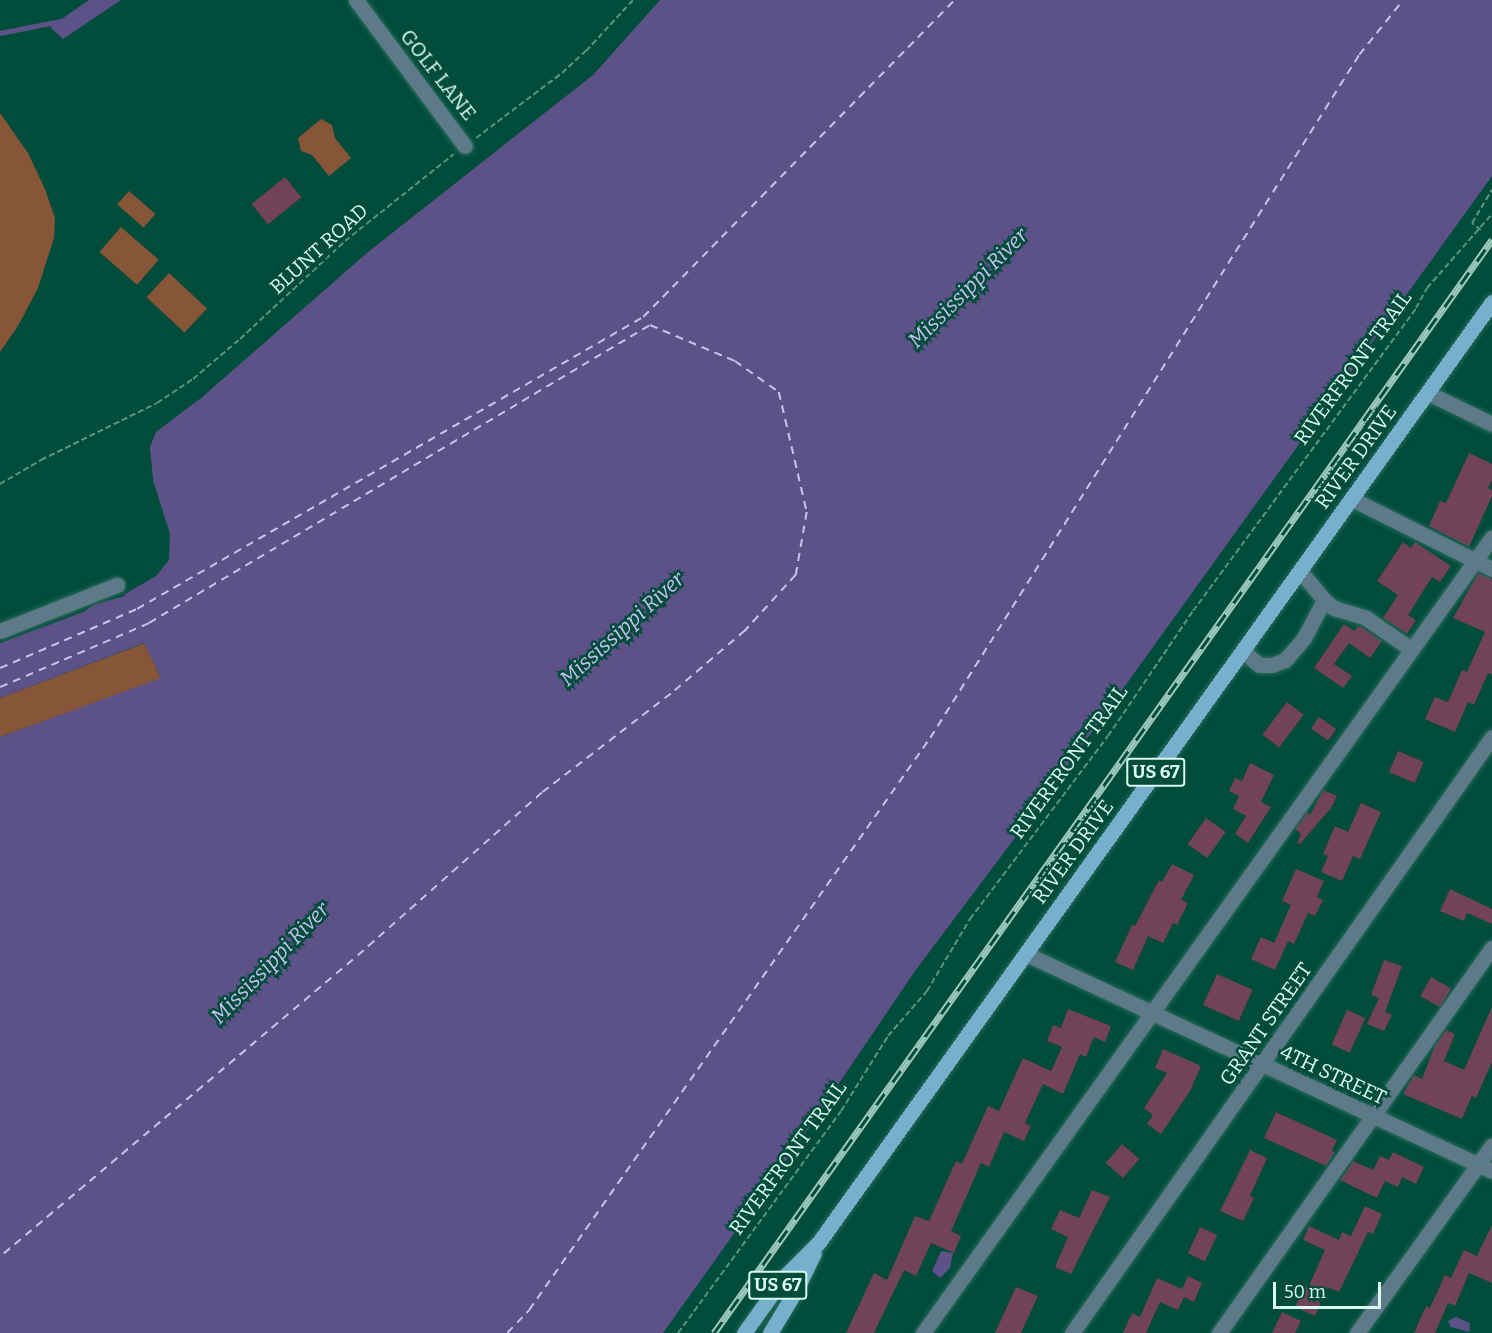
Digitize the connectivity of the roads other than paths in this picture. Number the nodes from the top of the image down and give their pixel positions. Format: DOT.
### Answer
graph roads {
  1 [pos="356,0"];
  2 [pos="465,146"];
  3 [pos="1492,302"];
  4 [pos="1428,393"];
  5 [pos="1492,424"];
  6 [pos="1352,499"];
  7 [pos="1492,537"];
  8 [pos="1475,560"];
  9 [pos="1492,569"];
  10 [pos="1300,571"];
  11 [pos="117,585"];
  12 [pos="1324,600"];
  13 [pos="0,631"];
  14 [pos="1412,649"];
  15 [pos="1243,651"];
  16 [pos="1492,737"];
  17 [pos="1492,948"];
  18 [pos="1026,954"];
  19 [pos="1151,1013"];
  20 [pos="1263,1065"];
  21 [pos="1372,1116"];
  22 [pos="1492,1145"];
  23 [pos="1485,1168"];
  24 [pos="819,1242"];
  25 [pos="744,1333"];
  26 [pos="770,1333"];
  27 [pos="923,1333"];
  28 [pos="1072,1333"];
  29 [pos="1219,1333"];
  30 [pos="1357,1333"];
  1 -- 2 [label="street, GOLF LANE"];
  3 -- 4 [label="main road, RIVER DRIVE / US 67"];
  4 -- 5 [label="street"];
  4 -- 6 [label="main road, RIVER DRIVE / US 67"];
  6 -- 8 [label="street"];
  6 -- 10 [label="main road, RIVER DRIVE / US 67"];
  7 -- 8 [label="street"];
  8 -- 9 [label="street"];
  8 -- 14 [label="street"];
  10 -- 12 [label="street"];
  10 -- 15 [label="main road, RIVER DRIVE / US 67"];
  11 -- 13 [label="street"];
  12 -- 14 [label="street"];
  12 -- 15 [label="street"];
  14 -- 19 [label="street"];
  15 -- 18 [label="main road, RIVER DRIVE / US 67"];
  16 -- 20 [label="street, GRANT STREET"];
  17 -- 21 [label="street"];
  18 -- 19 [label="street, 4TH STREET"];
  18 -- 24 [label="main road, RIVER DRIVE / US 67"];
  19 -- 20 [label="street, 4TH STREET"];
  19 -- 27 [label="street"];
  20 -- 21 [label="street, 4TH STREET"];
  20 -- 28 [label="street, GRANT STREET"];
  21 -- 23 [label="street, 4TH STREET"];
  21 -- 29 [label="street"];
  22 -- 23 [label="street"];
  23 -- 30 [label="street"];
  24 -- 25 [label="main road, RIVER DRIVE / US 67"];
  24 -- 26 [label="main road, US 67"];
}
